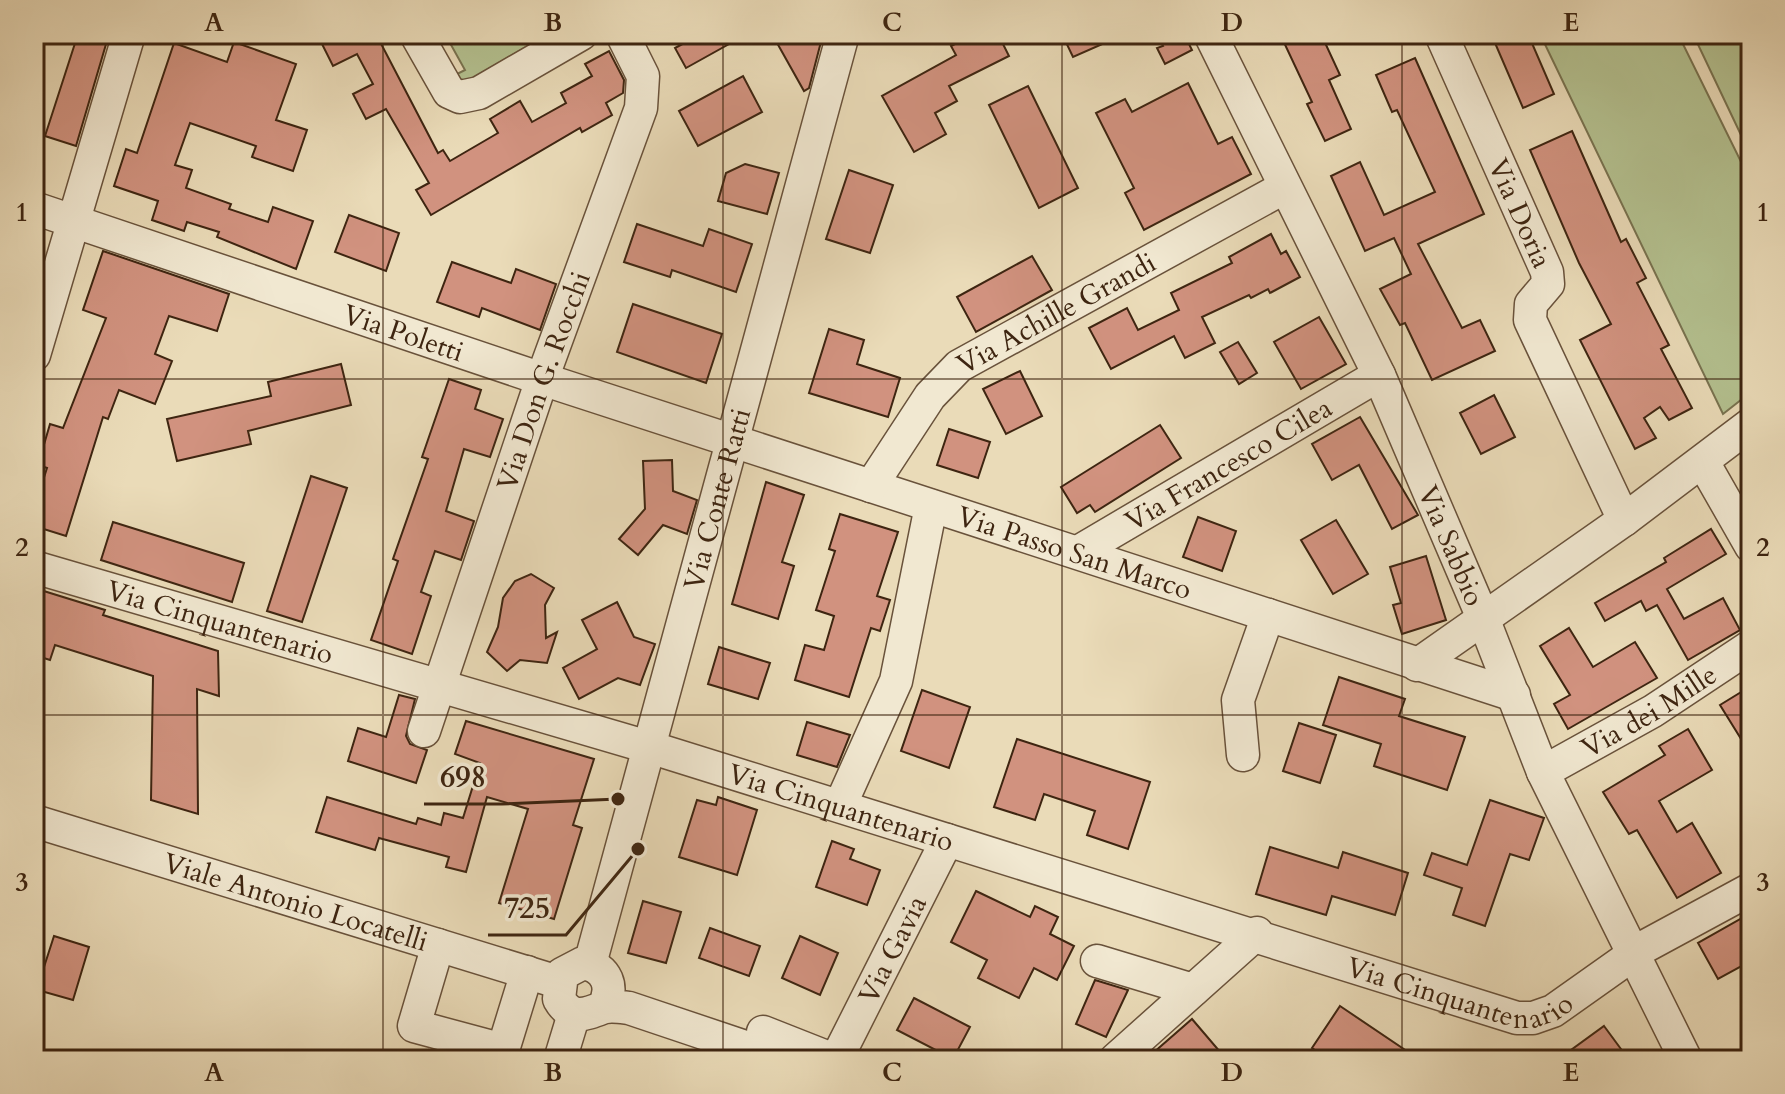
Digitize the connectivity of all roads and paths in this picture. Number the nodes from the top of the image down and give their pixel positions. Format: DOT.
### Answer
graph roads {
  1 [pos="129,34"];
  2 [pos="416,34"];
  3 [pos="581,34"];
  4 [pos="622,34"];
  5 [pos="1210,34"];
  6 [pos="1441,34"];
  7 [pos="852,38"];
  8 [pos="1285,187"];
  9 [pos="34,208"];
  10 [pos="73,221"];
  11 [pos="34,355"];
  12 [pos="1379,375"];
  13 [pos="542,379"];
  14 [pos="1751,424"];
  15 [pos="734,438"];
  16 [pos="1703,462"];
  17 [pos="871,486"];
  18 [pos="931,506"];
  19 [pos="1624,520"];
  20 [pos="1751,546"];
  21 [pos="1078,552"];
  22 [pos="34,567"];
  23 [pos="1268,615"];
  24 [pos="1483,618"];
  25 [pos="1751,646"];
  26 [pos="1417,665"];
  27 [pos="439,685"];
  28 [pos="1514,695"];
  29 [pos="424,731"];
  30 [pos="649,748"];
  31 [pos="1243,755"];
  32 [pos="1543,772"];
  33 [pos="840,806"];
  34 [pos="34,821"];
  35 [pos="947,840"];
  36 [pos="1751,889"];
  37 [pos="1257,933"];
  38 [pos="438,945"];
  39 [pos="1632,955"];
  40 [pos="1097,961"];
  41 [pos="527,972"];
  42 [pos="1193,990"];
  43 [pos="594,992"];
  44 [pos="560,1060"];
  45 [pos="784,1060"];
  46 [pos="835,1060"];
  47 [pos="1115,1060"];
  48 [pos="1686,1060"];
  1 -- 10 [label="street"];
  2 -- 3 [label="street"];
  4 -- 13 [label="street, Via Don G. Rocchi"];
  5 -- 8 [label="street, Via Sabbio"];
  6 -- 19 [label="street, Via Doria"];
  7 -- 15 [label="street, Via Conte Ratti"];
  8 -- 12 [label="street, Via Sabbio"];
  8 -- 17 [label="street, Via Achille Grandi"];
  9 -- 10 [label="street, Via Poletti"];
  10 -- 11 [label="street"];
  10 -- 13 [label="street, Via Poletti"];
  12 -- 21 [label="street, Via Francesco Cilea"];
  12 -- 24 [label="street, Via Sabbio"];
  13 -- 15 [label="street, Via Poletti"];
  13 -- 27 [label="street, Via Don G. Rocchi"];
  14 -- 16 [label="street"];
  15 -- 17 [label="street, Via Passo San Marco"];
  15 -- 30 [label="street, Via Conte Ratti"];
  16 -- 19 [label="street"];
  16 -- 20 [label="street"];
  17 -- 18 [label="street, Via Passo San Marco"];
  18 -- 21 [label="street, Via Passo San Marco"];
  18 -- 33 [label="street"];
  19 -- 24 [label="street"];
  21 -- 23 [label="street, Via Passo San Marco"];
  22 -- 27 [label="street, Via Cinquantenario"];
  23 -- 26 [label="street, Via Passo San Marco"];
  23 -- 31 [label="street"];
  24 -- 26 [label="street"];
  24 -- 28 [label="street, Via Sabbio"];
  25 -- 32 [label="street, Via dei Mille"];
  26 -- 28 [label="street, Via Passo San Marco"];
  27 -- 29 [label="street, Via Don G. Rocchi"];
  27 -- 30 [label="street, Via Cinquantenario"];
  28 -- 32 [label="street, Via Sabbio"];
  30 -- 33 [label="street, Via Cinquantenario"];
  30 -- 43 [label="street, Via Conte Ratti"];
  32 -- 39 [label="street, Via Sabbio"];
  33 -- 35 [label="street, Via Cinquantenario"];
  34 -- 38 [label="street, Viale Antonio Locatelli"];
  35 -- 37 [label="street, Via Cinquantenario"];
  35 -- 46 [label="street, Via Gavia"];
  36 -- 39 [label="street, Via Cinquantenario"];
  37 -- 39 [label="street, Via Cinquantenario"];
  37 -- 42 [label="street"];
  38 -- 41 [label="street, Viale Antonio Locatelli"];
  38 -- 41 [label="street"];
  39 -- 48 [label="street, Via Sabbio"];
  40 -- 42 [label="street"];
  41 -- 43 [label="street, Viale Antonio Locatelli"];
  42 -- 47 [label="street"];
  43 -- 44 [label="street, Via Conte Ratti"];
  43 -- 45 [label="street"];
  43 -- 46 [label="street"];
}
